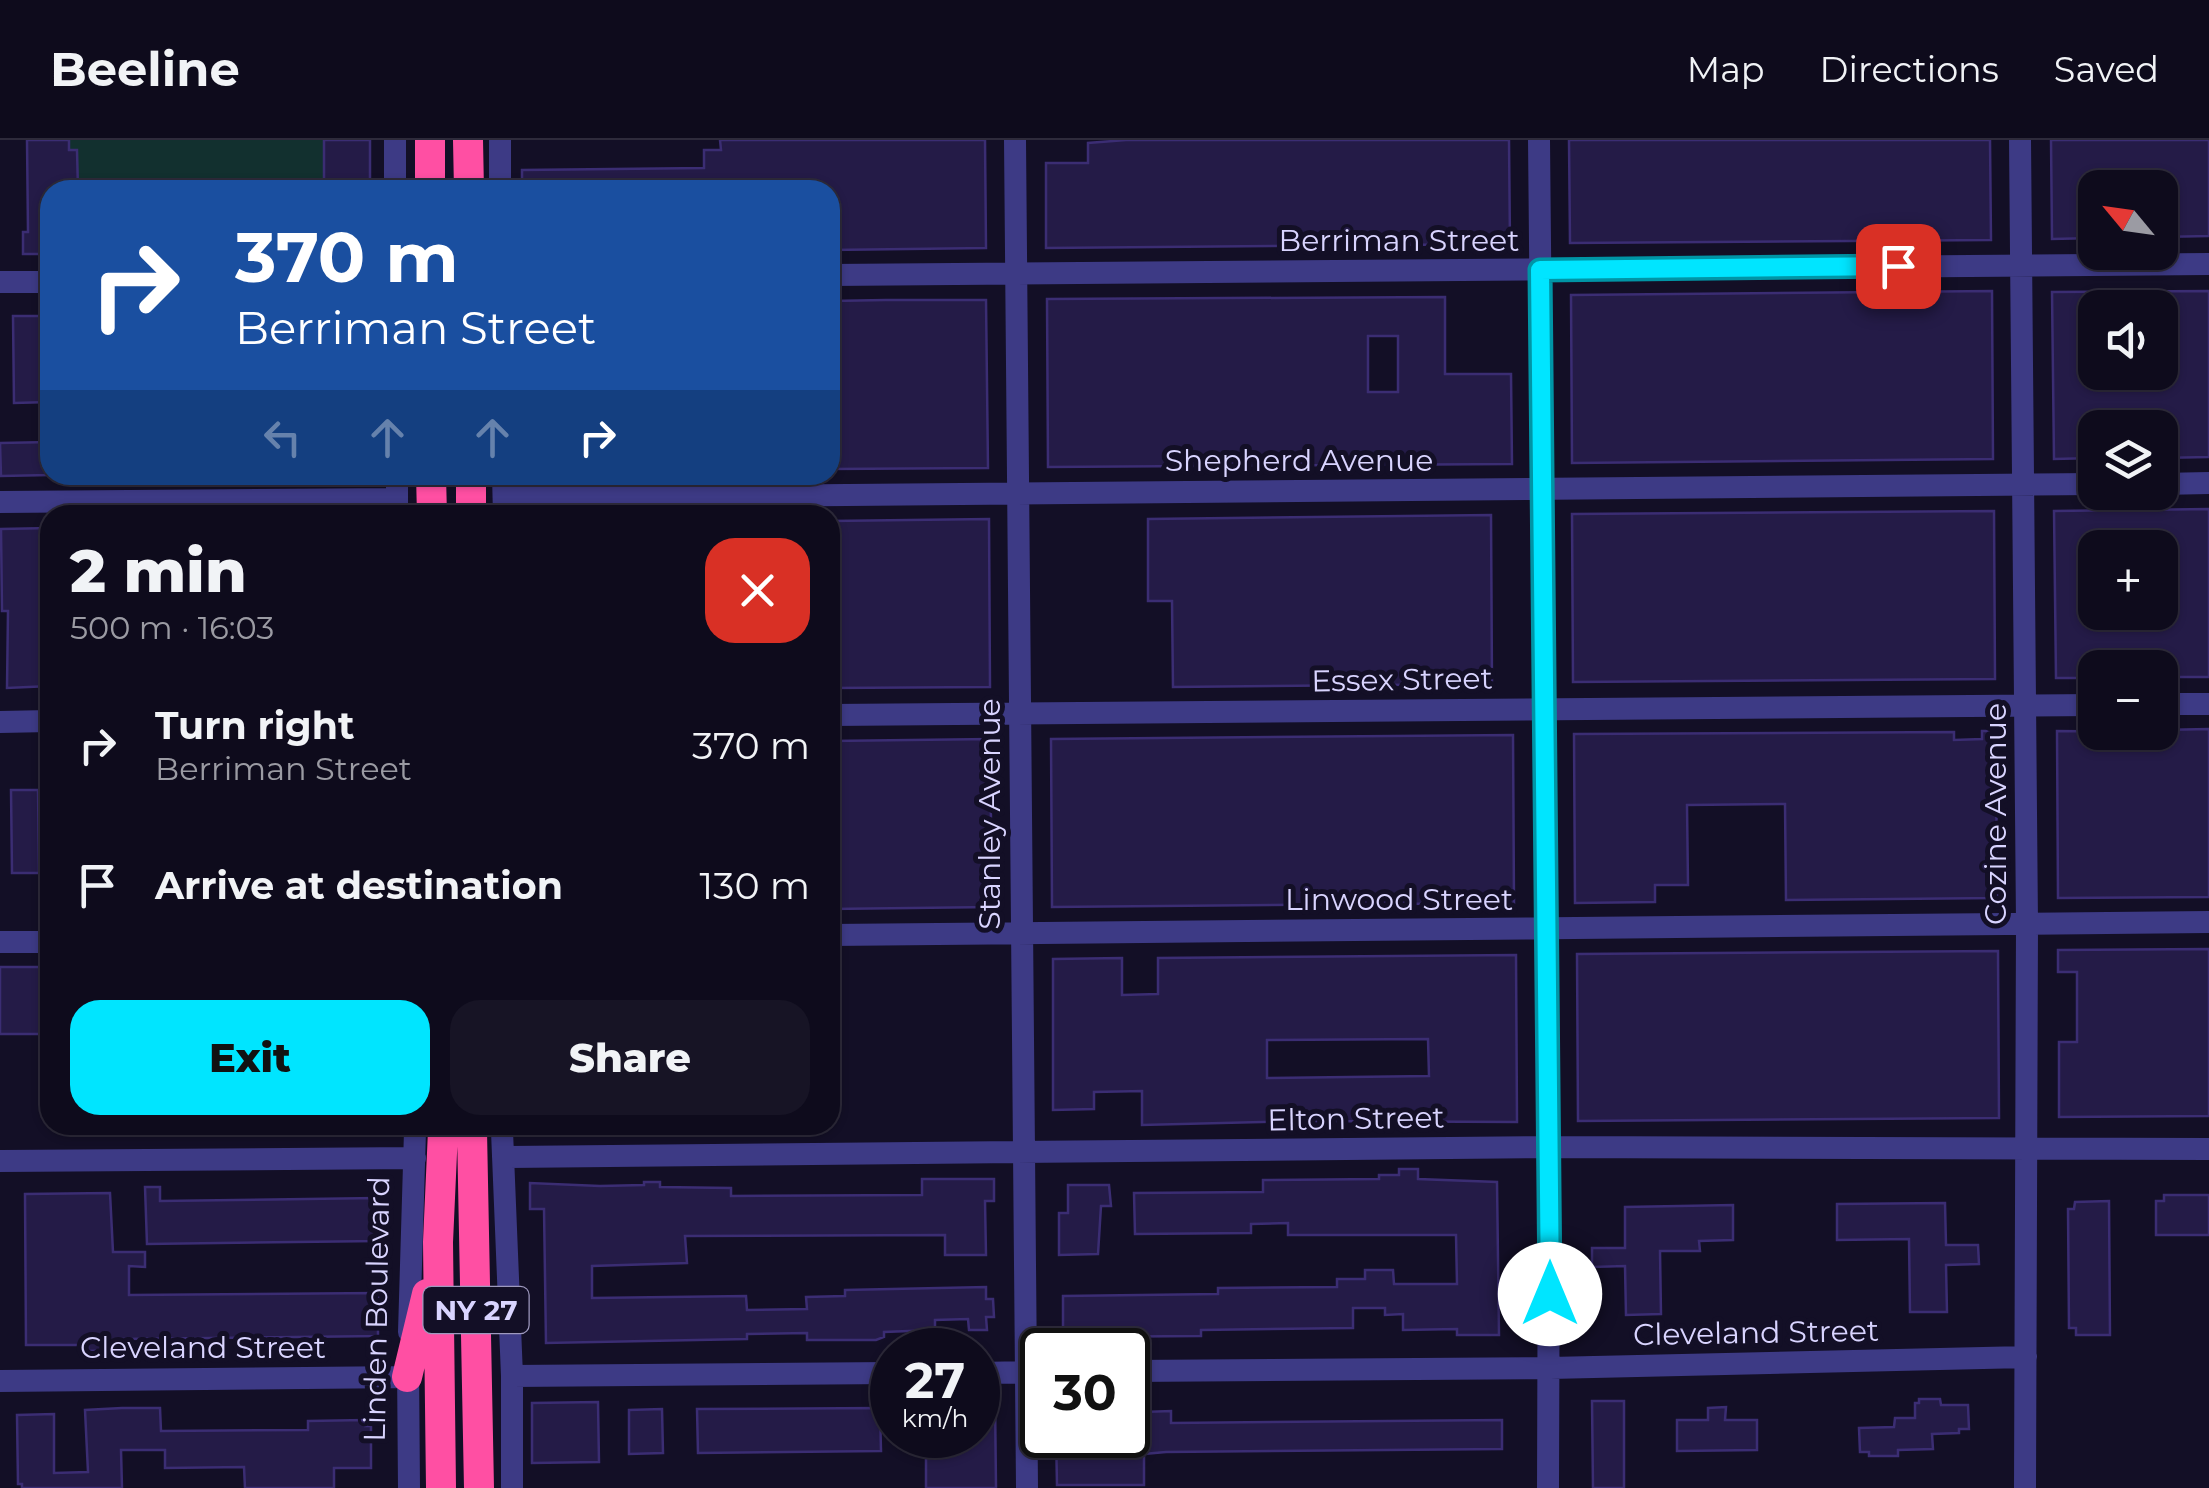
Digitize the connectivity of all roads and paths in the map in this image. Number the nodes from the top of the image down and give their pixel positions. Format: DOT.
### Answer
graph roads {
  1 [pos="395,140"];
  2 [pos="430,140"];
  3 [pos="468,140"];
  4 [pos="500,140"];
  5 [pos="1015,140"];
  6 [pos="1539,140"];
  7 [pos="2020,140"];
  8 [pos="396,180"];
  9 [pos="430,180"];
  10 [pos="469,180"];
  11 [pos="500,180"];
  12 [pos="2209,264"];
  13 [pos="2022,266"];
  14 [pos="1540,270"];
  15 [pos="1016,274"];
  16 [pos="840,275"];
  17 [pos="0,282"];
  18 [pos="40,282"];
  19 [pos="2078,484"];
  20 [pos="2178,484"];
  21 [pos="2209,484"];
  22 [pos="2022,485"];
  23 [pos="1542,490"];
  24 [pos="1018,494"];
  25 [pos="397,496"];
  26 [pos="504,496"];
  27 [pos="0,502"];
  28 [pos="2178,704"];
  29 [pos="2209,704"];
  30 [pos="2078,705"];
  31 [pos="2026,706"];
  32 [pos="1544,709"];
  33 [pos="1019,714"];
  34 [pos="840,715"];
  35 [pos="0,722"];
  36 [pos="40,722"];
  37 [pos="2209,922"];
  38 [pos="2027,924"];
  39 [pos="1545,928"];
  40 [pos="1021,933"];
  41 [pos="840,935"];
  42 [pos="0,942"];
  43 [pos="40,942"];
  44 [pos="452,1135"];
  45 [pos="457,1135"];
  46 [pos="458,1135"];
  47 [pos="465,1135"];
  48 [pos="1549,1147"];
  49 [pos="2027,1148"];
  50 [pos="2209,1148"];
  51 [pos="1024,1152"];
  52 [pos="503,1157"];
  53 [pos="415,1158"];
  54 [pos="0,1161"];
  55 [pos="438,1242"];
  56 [pos="1032,1328"];
  57 [pos="2026,1357"];
  58 [pos="1550,1368"];
  59 [pos="1150,1371"];
  60 [pos="870,1373"];
  61 [pos="512,1376"];
  62 [pos="408,1377"];
  63 [pos="0,1381"];
  64 [pos="1028,1458"];
  65 [pos="409,1488"];
  66 [pos="441,1488"];
  67 [pos="480,1488"];
  68 [pos="512,1488"];
  69 [pos="1026,1488"];
  70 [pos="1548,1488"];
  71 [pos="2025,1488"];
  1 -- 8 [label="street"];
  2 -- 9 [label="highway"];
  3 -- 10 [label="highway"];
  4 -- 11 [label="street"];
  5 -- 15 [label="street, Stanley Avenue"];
  6 -- 14 [label="street"];
  7 -- 13 [label="street, Cozine Avenue"];
  12 -- 13 [label="street, Berriman Street"];
  13 -- 14 [label="street, Berriman Street"];
  13 -- 22 [label="street, Cozine Avenue"];
  14 -- 15 [label="street, Berriman Street"];
  14 -- 23 [label="street"];
  15 -- 16 [label="street, Berriman Street"];
  15 -- 24 [label="street, Stanley Avenue"];
  17 -- 18 [label="street"];
  19 -- 22 [label="street, Shepherd Avenue"];
  20 -- 21 [label="street"];
  22 -- 23 [label="street, Shepherd Avenue"];
  22 -- 31 [label="street, Cozine Avenue"];
  23 -- 24 [label="street, Shepherd Avenue"];
  23 -- 32 [label="street"];
  24 -- 26 [label="street, Shepherd Avenue"];
  24 -- 33 [label="street, Stanley Avenue"];
  25 -- 27 [label="street"];
  28 -- 29 [label="street"];
  30 -- 31 [label="street, Essex Street"];
  31 -- 32 [label="street, Essex Street"];
  31 -- 38 [label="street, Cozine Avenue"];
  32 -- 33 [label="street, Essex Street"];
  32 -- 39 [label="street"];
  33 -- 34 [label="street, Essex Street"];
  33 -- 40 [label="street, Stanley Avenue"];
  35 -- 36 [label="street"];
  37 -- 38 [label="street, Linwood Street"];
  38 -- 39 [label="street, Linwood Street"];
  38 -- 49 [label="street, Cozine Avenue"];
  39 -- 40 [label="street, Linwood Street"];
  39 -- 48 [label="street"];
  40 -- 41 [label="street, Linwood Street"];
  40 -- 51 [label="street, Stanley Avenue"];
  42 -- 43 [label="street"];
  44 -- 53 [label="street, Linden Boulevard"];
  45 -- 55 [label="highway, Linden Boulevard / NY 27"];
  46 -- 67 [label="highway, NY 27"];
  47 -- 52 [label="street"];
  48 -- 49 [label="street, Elton Street"];
  48 -- 51 [label="street, Elton Street"];
  48 -- 58 [label="street"];
  49 -- 50 [label="street, Elton Street"];
  49 -- 57 [label="street, Cozine Avenue"];
  51 -- 52 [label="street, Elton Street"];
  51 -- 56 [label="street, Stanley Avenue"];
  52 -- 61 [label="street"];
  53 -- 54 [label="street"];
  53 -- 62 [label="street, Linden Boulevard"];
  55 -- 62 [label="highway"];
  55 -- 66 [label="highway, Linden Boulevard / NY 27"];
  57 -- 58 [label="street, Cleveland Street"];
  57 -- 71 [label="street, Cozine Avenue"];
  58 -- 59 [label="street, Cleveland Street"];
  58 -- 70 [label="street"];
  60 -- 61 [label="street"];
  61 -- 68 [label="street"];
  62 -- 63 [label="street, Cleveland Street"];
  62 -- 65 [label="street, Linden Boulevard"];
  64 -- 69 [label="street, Stanley Avenue"];
}
